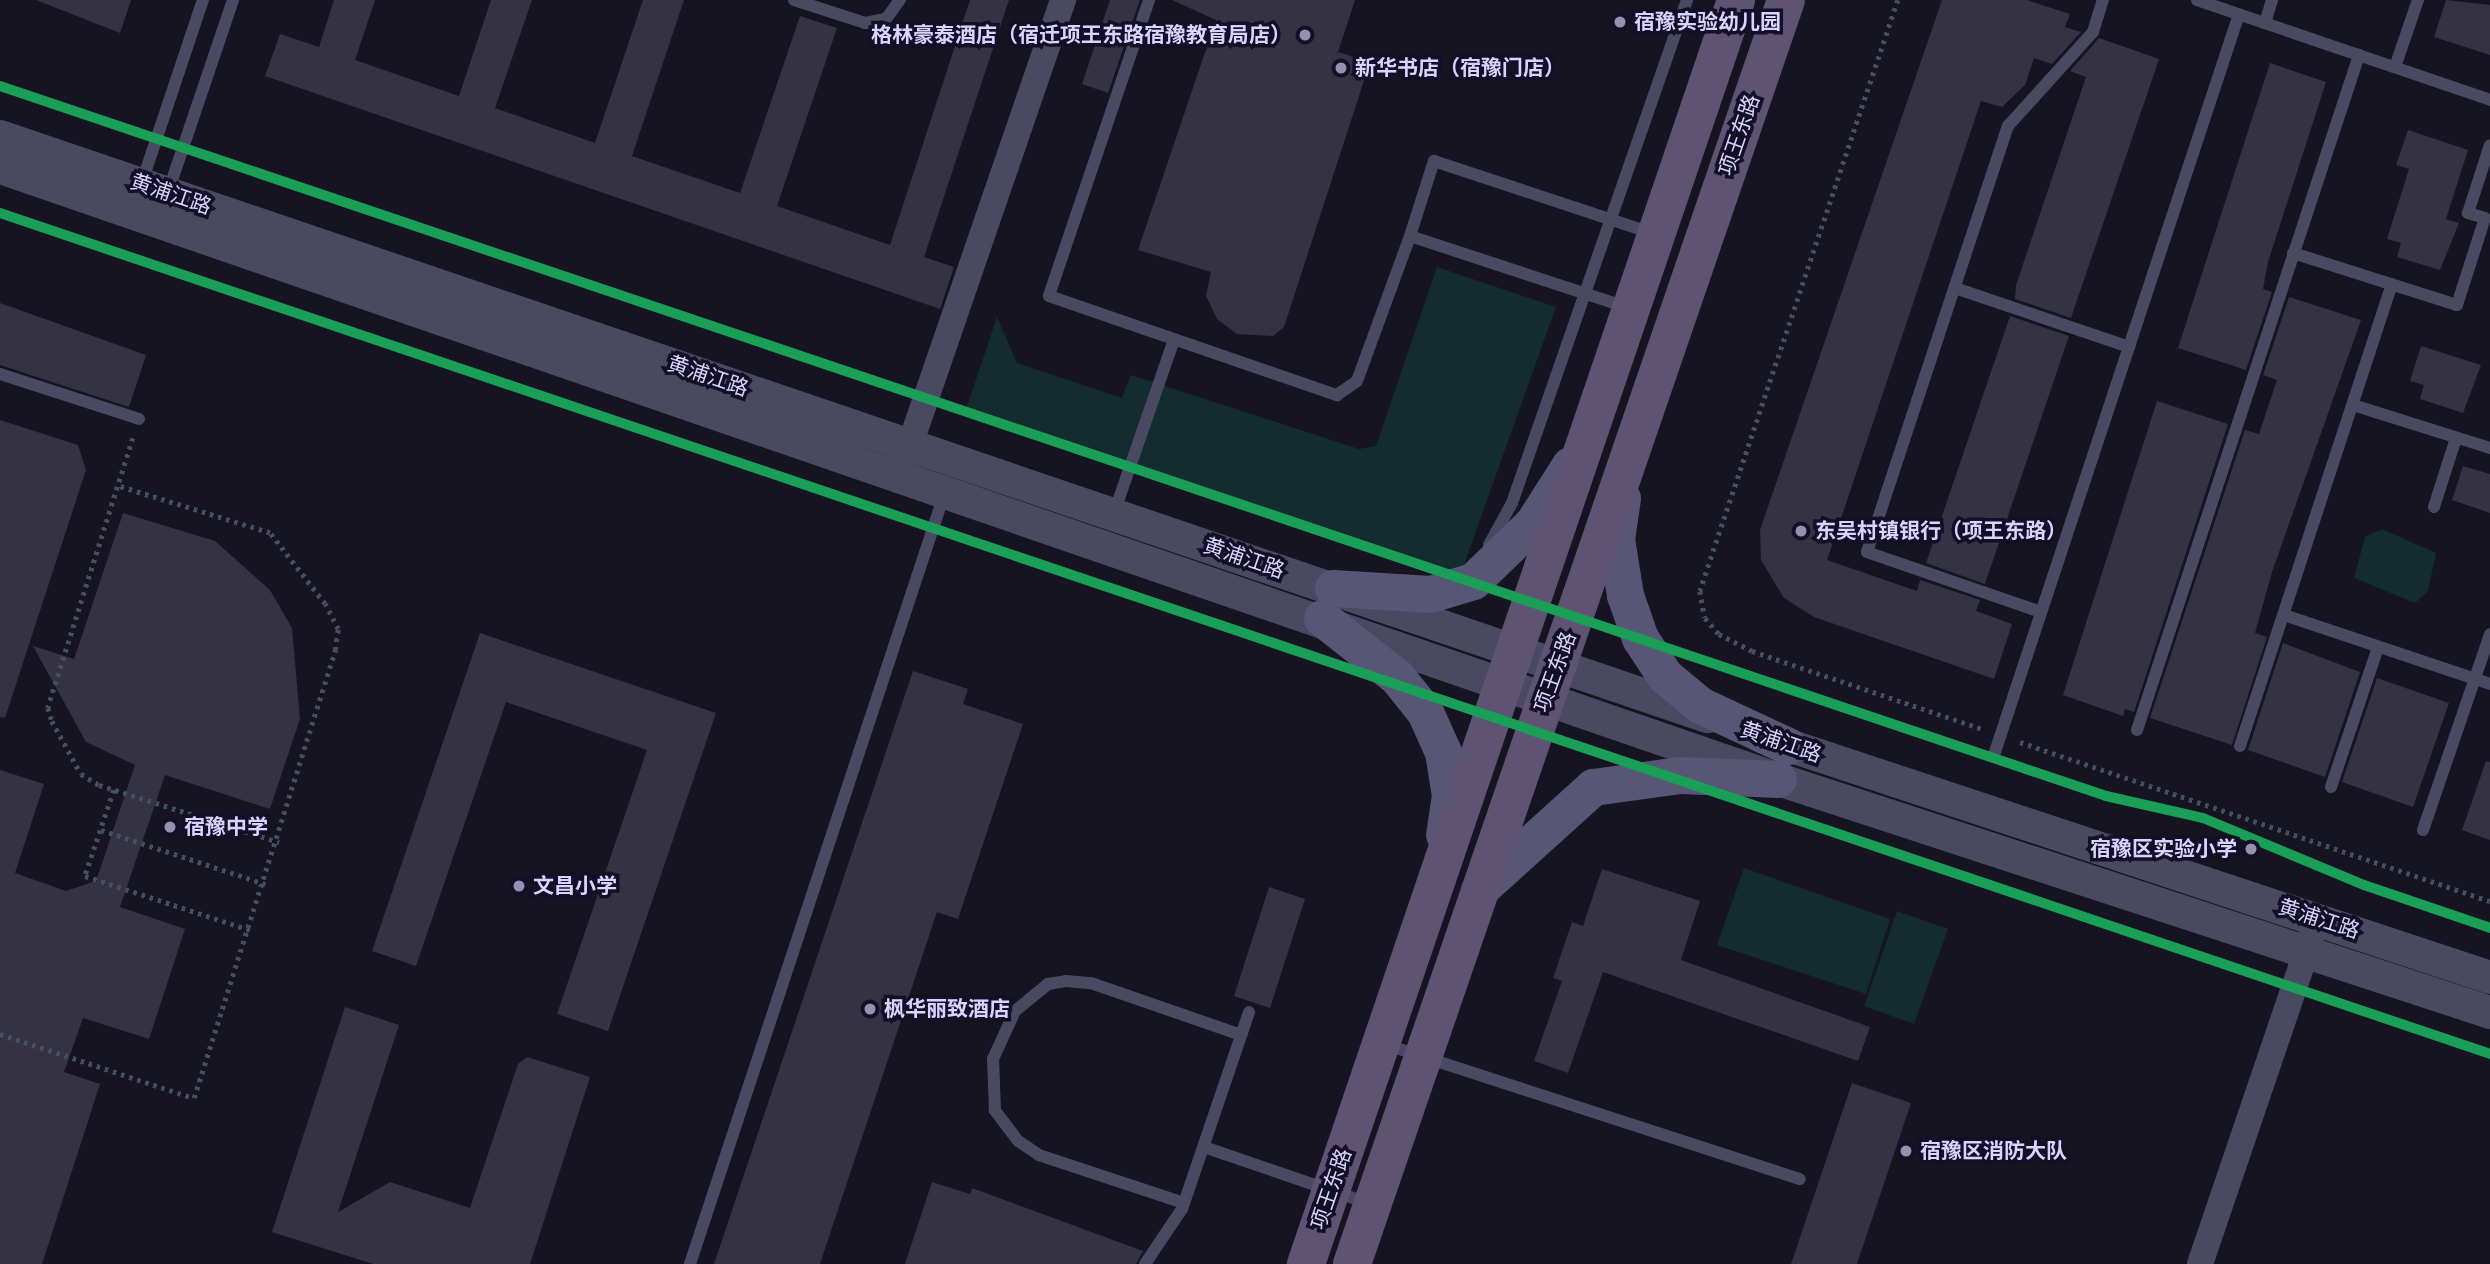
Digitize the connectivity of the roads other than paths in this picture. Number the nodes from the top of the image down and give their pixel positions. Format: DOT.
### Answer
graph roads {
  1 [pos="203,0"];
  2 [pos="233,0"];
  3 [pos="794,0"];
  4 [pos="900,0"];
  5 [pos="1063,0"];
  6 [pos="1149,0"];
  7 [pos="1687,0"];
  8 [pos="1736,0"];
  9 [pos="1786,0"];
  10 [pos="2103,0"];
  11 [pos="2197,0"];
  12 [pos="2272,0"];
  13 [pos="2418,0"];
  14 [pos="2239,14"];
  15 [pos="2264,23"];
  16 [pos="2359,55"];
  17 [pos="2395,67"];
  18 [pos="2490,100"];
  19 [pos="0,136"];
  20 [pos="2490,145"];
  21 [pos="0,167"];
  22 [pos="150,201"];
  23 [pos="1612,220"];
  24 [pos="1656,234"];
  25 [pos="1410,236"];
  26 [pos="2293,253"];
  27 [pos="2392,284"];
  28 [pos="1955,288"];
  29 [pos="1586,294"];
  30 [pos="1630,308"];
  31 [pos="1174,340"];
  32 [pos="2129,347"];
  33 [pos="0,374"];
  34 [pos="2353,405"];
  35 [pos="139,419"];
  36 [pos="2456,438"];
  37 [pos="1584,443"];
  38 [pos="2490,449"];
  39 [pos="904,460"];
  40 [pos="1628,461"];
  41 [pos="946,492"];
  42 [pos="2434,507"];
  43 [pos="1108,528"];
  44 [pos="1460,576"];
  45 [pos="1327,603"];
  46 [pos="2041,612"];
  47 [pos="2284,615"];
  48 [pos="2490,634"];
  49 [pos="2378,647"];
  50 [pos="1509,664"];
  51 [pos="1552,678"];
  52 [pos="2474,679"];
  53 [pos="2490,684"];
  54 [pos="2137,730"];
  55 [pos="2240,746"];
  56 [pos="1994,755"];
  57 [pos="1783,763"];
  58 [pos="2331,787"];
  59 [pos="2423,830"];
  60 [pos="1438,872"];
  61 [pos="1479,890"];
  62 [pos="2317,918"];
  63 [pos="2308,951"];
  64 [pos="2490,977"];
  65 [pos="1249,1012"];
  66 [pos="2490,1012"];
  67 [pos="1241,1035"];
  68 [pos="1380,1043"];
  69 [pos="1422,1057"];
  70 [pos="1204,1147"];
  71 [pos="1800,1179"];
  72 [pos="1331,1190"];
  73 [pos="1184,1203"];
  74 [pos="1372,1204"];
  75 [pos="690,1264"];
  76 [pos="1145,1264"];
  77 [pos="1306,1264"];
  78 [pos="1352,1264"];
  79 [pos="2200,1264"];
  1 -- 22 [label="lane"];
  2 -- 22 [label="lane"];
  3 -- 4 [label="lane"];
  5 -- 39 [label="street"];
  6 -- 31 [label="lane"];
  7 -- 23 [label="lane"];
  8 -- 24 [label="main road, 项王东路"];
  9 -- 40 [label="main road, 项王东路"];
  10 -- 28 [label="lane"];
  11 -- 14 [label="lane"];
  12 -- 15 [label="lane"];
  13 -- 17 [label="lane"];
  14 -- 15 [label="lane"];
  14 -- 32 [label="lane"];
  15 -- 16 [label="lane"];
  16 -- 17 [label="lane"];
  16 -- 26 [label="lane"];
  17 -- 18 [label="lane"];
  19 -- 22 [label="street, 黄浦江路"];
  20 -- 27 [label="lane"];
  21 -- 22 [label="street, 黄浦江路"];
  22 -- 39 [label="street, 黄浦江路"];
  23 -- 24 [label="lane"];
  23 -- 25 [label="lane"];
  23 -- 29 [label="lane"];
  24 -- 30 [label="main road, 项王东路"];
  25 -- 29 [label="lane"];
  25 -- 31 [label="lane"];
  26 -- 27 [label="lane"];
  26 -- 54 [label="lane"];
  27 -- 34 [label="lane"];
  28 -- 32 [label="lane"];
  28 -- 46 [label="lane"];
  29 -- 30 [label="lane"];
  29 -- 44 [label="lane"];
  30 -- 37 [label="main road, 项王东路"];
  31 -- 43 [label="lane"];
  32 -- 46 [label="lane"];
  33 -- 35 [label="lane"];
  34 -- 36 [label="lane"];
  34 -- 47 [label="lane"];
  36 -- 38 [label="lane"];
  36 -- 42 [label="lane"];
  37 -- 45 [label="main road"];
  37 -- 50 [label="main road, 项王东路"];
  39 -- 41 [label="street, 黄浦江路"];
  39 -- 43 [label="street, 黄浦江路"];
  40 -- 51 [label="main road, 项王东路"];
  40 -- 57 [label="main road"];
  41 -- 43 [label="street, 黄浦江路"];
  41 -- 75 [label="lane"];
  43 -- 45 [label="street, 黄浦江路"];
  45 -- 50 [label="street, 黄浦江路"];
  45 -- 60 [label="main road"];
  46 -- 56 [label="lane"];
  47 -- 49 [label="lane"];
  47 -- 55 [label="lane"];
  48 -- 52 [label="lane"];
  49 -- 52 [label="lane"];
  49 -- 58 [label="lane"];
  50 -- 51 [label="street, 黄浦江路"];
  50 -- 60 [label="main road, 项王东路"];
  51 -- 57 [label="street, 黄浦江路"];
  51 -- 61 [label="main road, 项王东路"];
  52 -- 53 [label="lane"];
  52 -- 59 [label="lane"];
  57 -- 61 [label="main road"];
  57 -- 62 [label="street, 黄浦江路"];
  57 -- 63 [label="street, 黄浦江路"];
  60 -- 68 [label="main road, 项王东路"];
  61 -- 69 [label="main road, 项王东路"];
  62 -- 63 [label="street"];
  62 -- 64 [label="street, 黄浦江路"];
  63 -- 66 [label="street, 黄浦江路"];
  63 -- 79 [label="street"];
  65 -- 67 [label="lane"];
  67 -- 70 [label="lane"];
  67 -- 73 [label="lane"];
  68 -- 69 [label="lane"];
  68 -- 72 [label="main road, 项王东路"];
  69 -- 71 [label="lane"];
  69 -- 74 [label="main road, 项王东路"];
  70 -- 72 [label="lane"];
  70 -- 73 [label="lane"];
  72 -- 74 [label="lane"];
  72 -- 77 [label="main road, 项王东路"];
  73 -- 76 [label="lane"];
  74 -- 78 [label="main road, 项王东路"];
}
